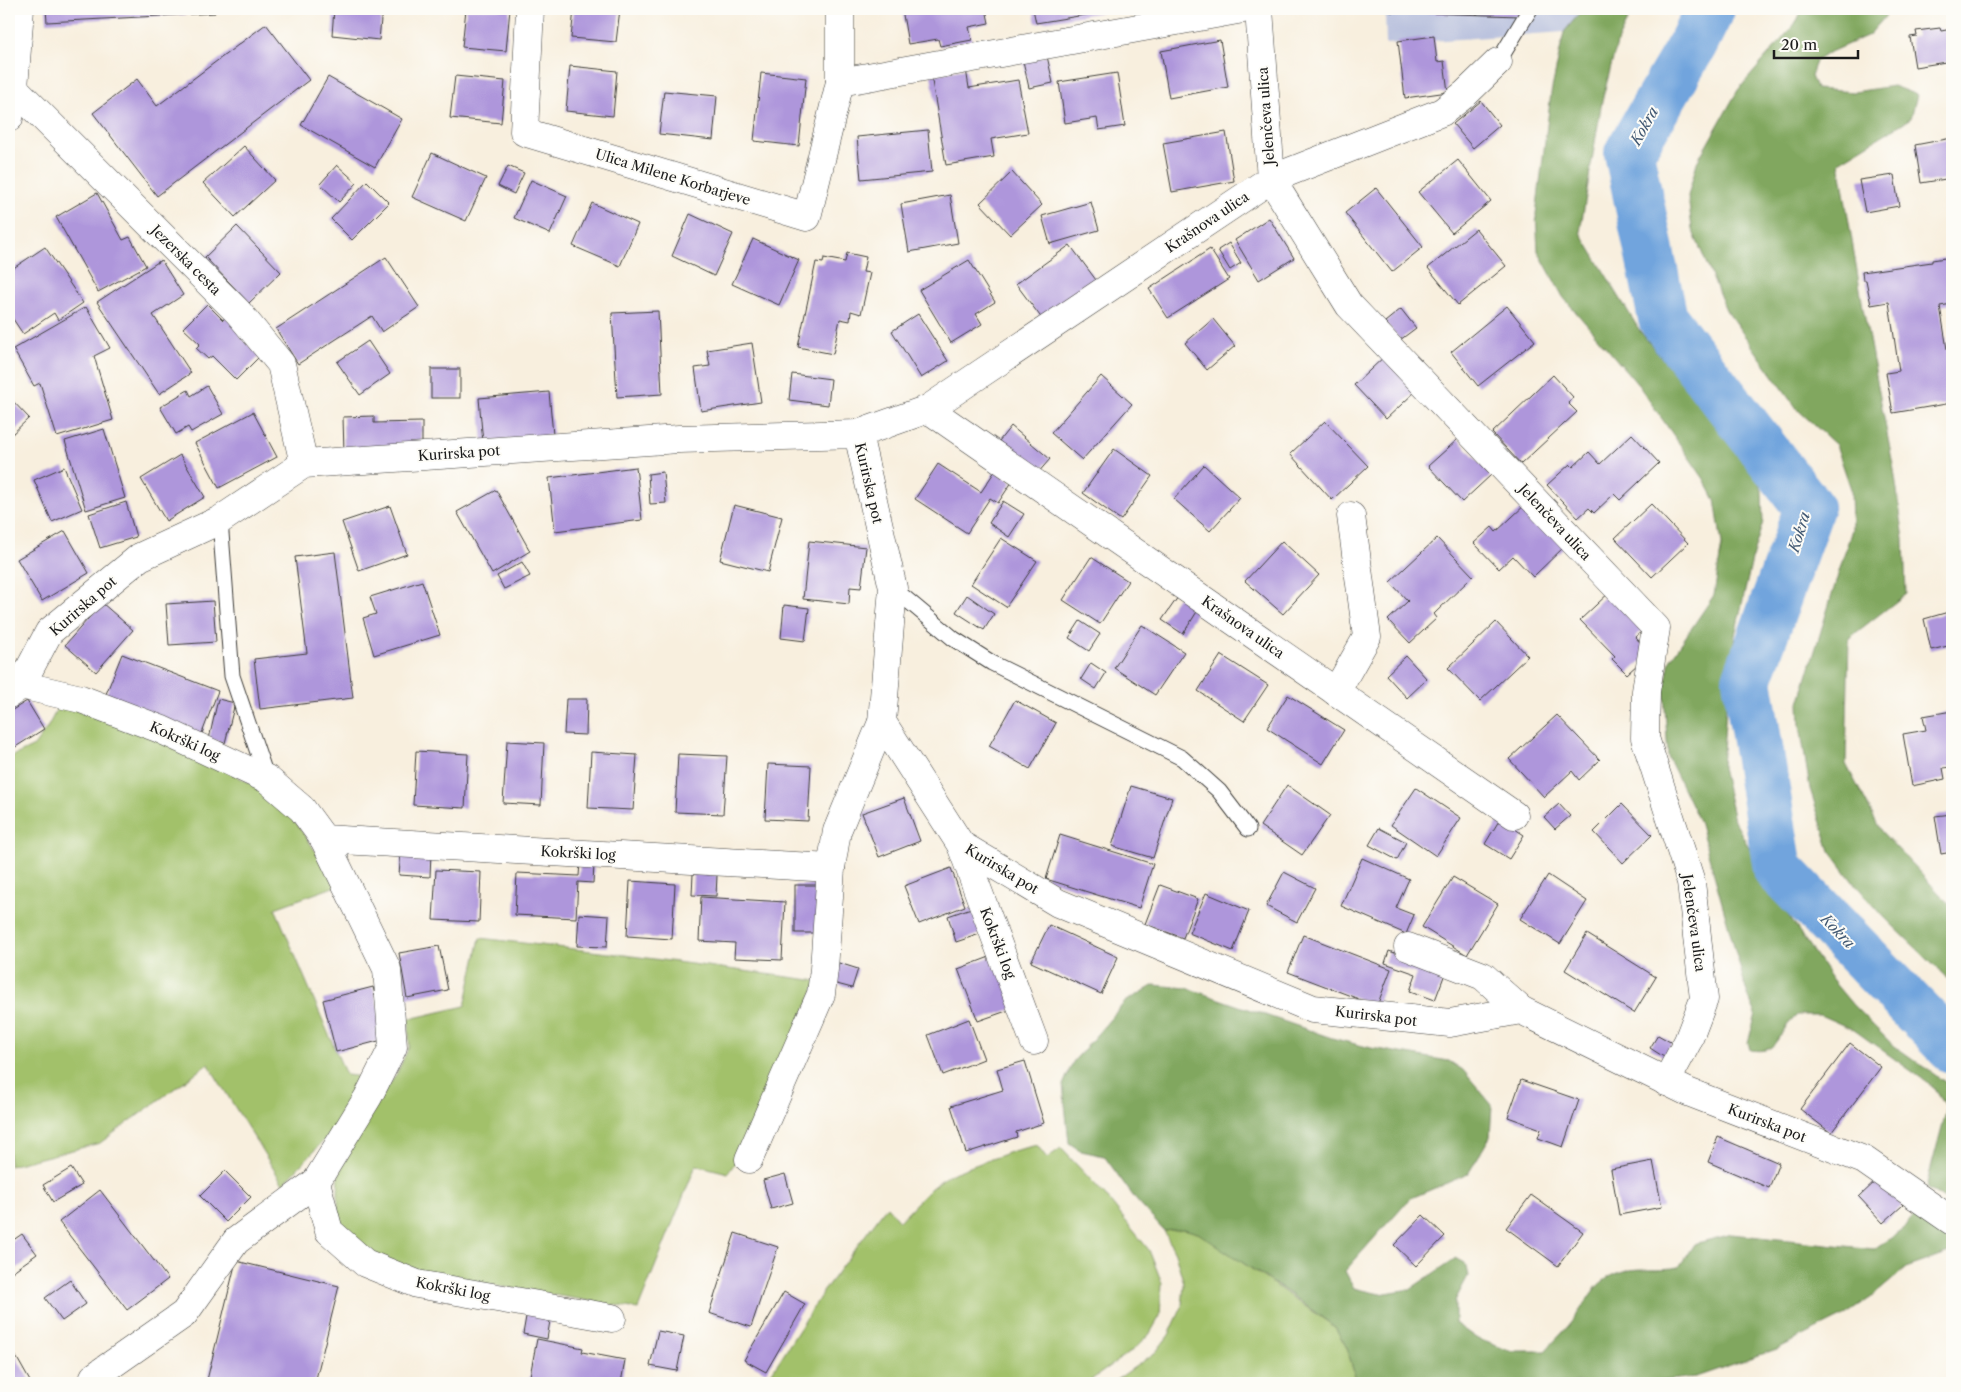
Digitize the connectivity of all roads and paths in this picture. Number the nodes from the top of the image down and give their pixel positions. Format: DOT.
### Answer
graph roads {
  1 [pos="20,9"];
  2 [pos="530,9"];
  3 [pos="840,9"];
  4 [pos="1243,9"];
  5 [pos="1259,9"];
  6 [pos="1530,9"];
  7 [pos="1498,62"];
  8 [pos="840,82"];
  9 [pos="14,88"];
  10 [pos="9,118"];
  11 [pos="1270,179"];
  12 [pos="928,409"];
  13 [pos="858,434"];
  14 [pos="304,464"];
  15 [pos="1351,516"];
  16 [pos="220,520"];
  17 [pos="893,588"];
  18 [pos="15,689"];
  19 [pos="1336,692"];
  20 [pos="882,722"];
  21 [pos="267,779"];
  22 [pos="1514,815"];
  23 [pos="1248,829"];
  24 [pos="324,838"];
  25 [pos="961,845"];
  26 [pos="831,868"];
  27 [pos="1408,947"];
  28 [pos="1521,1010"];
  29 [pos="1034,1041"];
  30 [pos="1666,1082"];
  31 [pos="749,1159"];
  32 [pos="316,1182"];
  33 [pos="1952,1221"];
  34 [pos="612,1318"];
  35 [pos="94,1377"];
  1 -- 9 [label="street"];
  2 -- 8 [label="street, Ulica Milene Korbarjeve"];
  3 -- 8 [label="street, Ulica Milene Korbarjeve"];
  4 -- 8 [label="street"];
  5 -- 11 [label="street, Jelenčeva ulica"];
  6 -- 7 [label="lane"];
  7 -- 11 [label="street, Krašnova ulica"];
  9 -- 10 [label="street"];
  9 -- 14 [label="street, Jezerska cesta"];
  11 -- 12 [label="street, Krašnova ulica"];
  11 -- 30 [label="street, Jelenčeva ulica"];
  12 -- 13 [label="street, Krašnova ulica"];
  12 -- 19 [label="street, Krašnova ulica"];
  13 -- 14 [label="street, Kurirska pot"];
  13 -- 17 [label="street, Kurirska pot"];
  14 -- 16 [label="street, Kurirska pot"];
  15 -- 19 [label="street"];
  16 -- 18 [label="street, Kurirska pot"];
  16 -- 21 [label="lane"];
  17 -- 20 [label="street, Kurirska pot"];
  17 -- 23 [label="lane"];
  18 -- 21 [label="street, Kokrški log"];
  19 -- 22 [label="street, Krašnova ulica"];
  20 -- 25 [label="street, Kurirska pot"];
  20 -- 26 [label="street"];
  21 -- 24 [label="street, Kokrški log"];
  24 -- 26 [label="street, Kokrški log"];
  24 -- 32 [label="street, Kokrški log"];
  25 -- 28 [label="street, Kurirska pot"];
  25 -- 29 [label="street, Kokrški log"];
  26 -- 31 [label="street"];
  27 -- 28 [label="street, Kurirska pot"];
  28 -- 30 [label="street, Kurirska pot"];
  30 -- 33 [label="street, Kurirska pot"];
  32 -- 34 [label="street, Kokrški log"];
  32 -- 35 [label="street, Kokrški log"];
}
